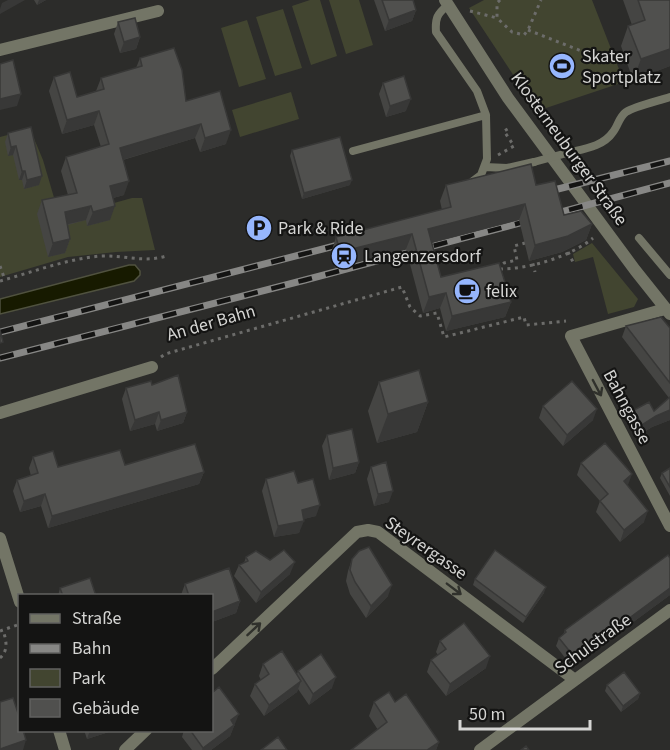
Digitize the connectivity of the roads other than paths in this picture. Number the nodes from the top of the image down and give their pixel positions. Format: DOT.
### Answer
graph roads {
  1 [pos="450,2"];
  2 [pos="159,11"];
  3 [pos="0,50"];
  4 [pos="670,97"];
  5 [pos="486,115"];
  6 [pos="353,152"];
  7 [pos="485,167"];
  8 [pos="472,182"];
  9 [pos="639,238"];
  10 [pos="670,275"];
  11 [pos="668,309"];
  12 [pos="152,367"];
  13 [pos="0,413"];
  14 [pos="670,525"];
  15 [pos="0,538"];
  16 [pos="18,596"];
  17 [pos="670,610"];
  18 [pos="213,668"];
  19 [pos="575,680"];
  20 [pos="60,732"];
  21 [pos="144,732"];
  22 [pos="65,750"];
  23 [pos="125,750"];
  24 [pos="480,750"];
  1 -- 5 [label="lane"];
  1 -- 11 [label="street, Klosterneuburger Straße"];
  2 -- 3 [label="street"];
  4 -- 7 [label="lane, bridge"];
  5 -- 6 [label="lane"];
  5 -- 7 [label="lane"];
  7 -- 8 [label="lane"];
  9 -- 10 [label="lane"];
  11 -- 14 [label="street, Bahngasse, one-way"];
  12 -- 13 [label="street"];
  15 -- 16 [label="street"];
  17 -- 19 [label="street, Schulstraße"];
  18 -- 19 [label="street, Steyrergasse, one-way"];
  19 -- 24 [label="street, Schulstraße"];
  20 -- 22 [label="street"];
  21 -- 23 [label="street"];
}
